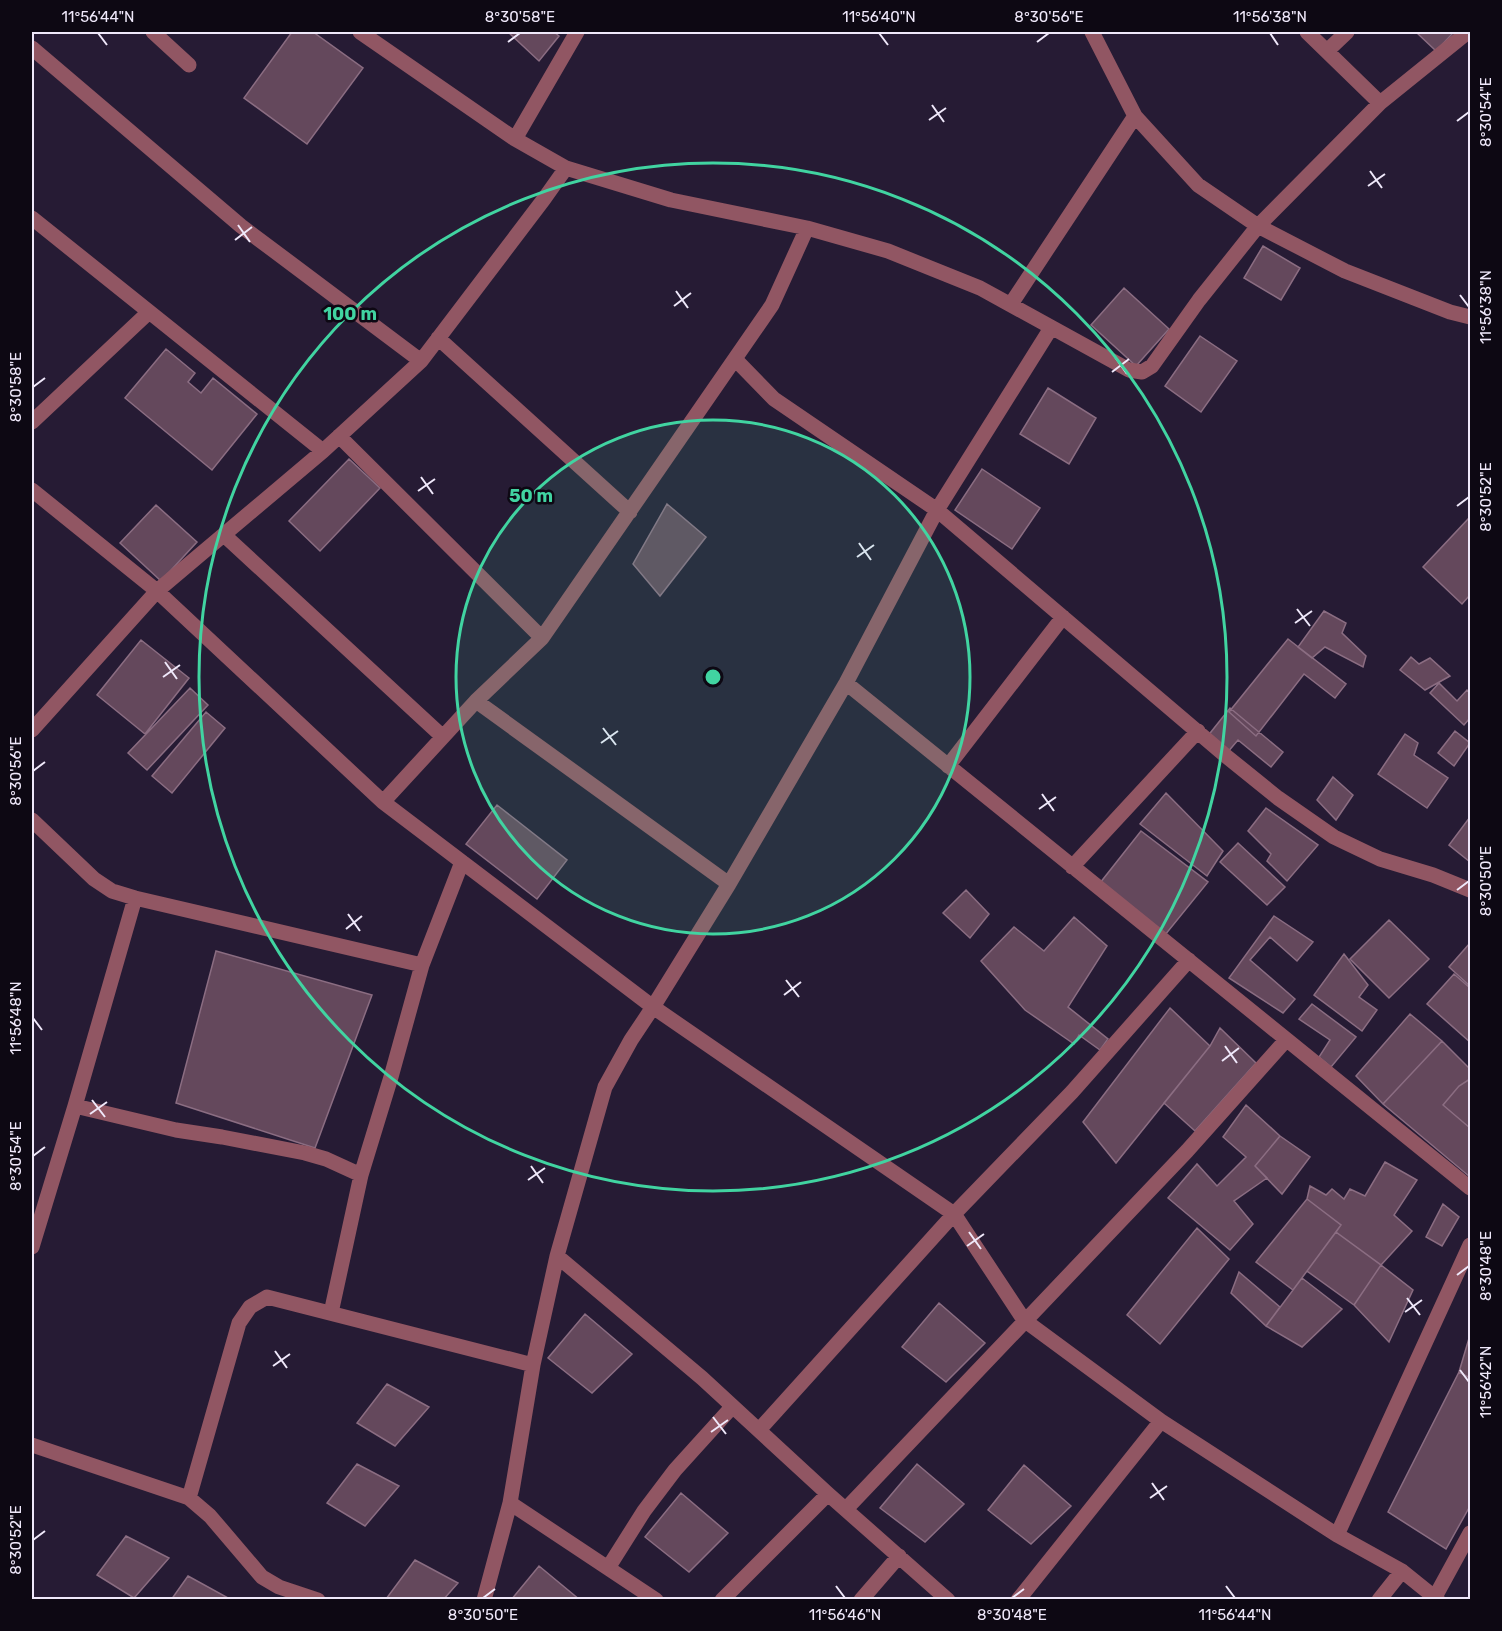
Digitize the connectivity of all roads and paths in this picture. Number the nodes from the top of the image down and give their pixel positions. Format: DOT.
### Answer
graph roads {
  1 [pos="153,32"];
  2 [pos="360,32"];
  3 [pos="577,32"];
  4 [pos="1092,32"];
  5 [pos="1307,32"];
  6 [pos="1347,32"];
  7 [pos="1468,32"];
  8 [pos="32,48"];
  9 [pos="1327,51"];
  10 [pos="189,65"];
  11 [pos="1380,103"];
  12 [pos="1135,116"];
  13 [pos="515,139"];
  14 [pos="566,168"];
  15 [pos="32,218"];
  16 [pos="1258,226"];
  17 [pos="807,228"];
  18 [pos="1011,304"];
  19 [pos="149,312"];
  20 [pos="1470,317"];
  21 [pos="1052,328"];
  22 [pos="438,338"];
  23 [pos="735,359"];
  24 [pos="421,361"];
  25 [pos="32,422"];
  26 [pos="339,436"];
  27 [pos="323,451"];
  28 [pos="32,489"];
  29 [pos="937,510"];
  30 [pos="630,512"];
  31 [pos="224,535"];
  32 [pos="157,591"];
  33 [pos="1063,617"];
  34 [pos="542,638"];
  35 [pos="846,683"];
  36 [pos="476,701"];
  37 [pos="32,730"];
  38 [pos="1198,731"];
  39 [pos="443,737"];
  40 [pos="948,766"];
  41 [pos="383,802"];
  42 [pos="32,820"];
  43 [pos="462,862"];
  44 [pos="1072,867"];
  45 [pos="729,885"];
  46 [pos="1470,890"];
  47 [pos="135,898"];
  48 [pos="1188,960"];
  49 [pos="422,965"];
  50 [pos="653,1007"];
  51 [pos="1286,1040"];
  52 [pos="75,1106"];
  53 [pos="361,1175"];
  54 [pos="1470,1188"];
  55 [pos="954,1214"];
  56 [pos="1470,1245"];
  57 [pos="32,1247"];
  58 [pos="557,1256"];
  59 [pos="331,1313"];
  60 [pos="1024,1320"];
  61 [pos="533,1365"];
  62 [pos="732,1407"];
  63 [pos="1161,1421"];
  64 [pos="759,1430"];
  65 [pos="32,1445"];
  66 [pos="828,1494"];
  67 [pos="189,1498"];
  68 [pos="510,1503"];
  69 [pos="846,1509"];
  70 [pos="1470,1533"];
  71 [pos="1337,1535"];
  72 [pos="899,1556"];
  73 [pos="608,1568"];
  74 [pos="1402,1571"];
  75 [pos="1436,1598"];
  76 [pos="318,1599"];
  77 [pos="484,1599"];
  78 [pos="656,1599"];
  79 [pos="722,1599"];
  80 [pos="861,1599"];
  81 [pos="948,1599"];
  82 [pos="1018,1599"];
  83 [pos="1379,1599"];
  1 -- 10 [label="street"];
  2 -- 13 [label="street"];
  3 -- 13 [label="street"];
  4 -- 12 [label="street"];
  5 -- 9 [label="street"];
  6 -- 9 [label="street"];
  7 -- 11 [label="street"];
  8 -- 24 [label="street"];
  9 -- 11 [label="street"];
  11 -- 16 [label="street"];
  12 -- 16 [label="street"];
  12 -- 18 [label="street"];
  13 -- 14 [label="street"];
  14 -- 17 [label="street"];
  14 -- 22 [label="street"];
  15 -- 19 [label="street"];
  16 -- 20 [label="street"];
  16 -- 21 [label="street"];
  17 -- 18 [label="street"];
  17 -- 23 [label="street"];
  18 -- 21 [label="street"];
  19 -- 25 [label="street"];
  19 -- 27 [label="street"];
  21 -- 29 [label="street"];
  22 -- 24 [label="street"];
  22 -- 30 [label="street"];
  23 -- 29 [label="street"];
  23 -- 30 [label="street"];
  24 -- 26 [label="street"];
  26 -- 27 [label="street"];
  26 -- 34 [label="street"];
  27 -- 31 [label="street"];
  28 -- 32 [label="street"];
  29 -- 33 [label="street"];
  29 -- 35 [label="street"];
  30 -- 34 [label="street"];
  31 -- 32 [label="street"];
  31 -- 39 [label="street"];
  32 -- 37 [label="street"];
  32 -- 41 [label="street"];
  33 -- 38 [label="street"];
  33 -- 40 [label="street"];
  34 -- 36 [label="street"];
  35 -- 40 [label="street"];
  35 -- 45 [label="street"];
  36 -- 39 [label="street"];
  36 -- 45 [label="street"];
  38 -- 44 [label="street"];
  38 -- 46 [label="street"];
  39 -- 41 [label="street"];
  40 -- 44 [label="street"];
  41 -- 43 [label="street"];
  42 -- 47 [label="street"];
  43 -- 49 [label="street"];
  43 -- 50 [label="street"];
  44 -- 48 [label="street"];
  45 -- 50 [label="street"];
  47 -- 49 [label="street"];
  47 -- 52 [label="street"];
  48 -- 51 [label="street"];
  48 -- 55 [label="street"];
  49 -- 53 [label="street"];
  50 -- 55 [label="street"];
  50 -- 58 [label="street"];
  51 -- 54 [label="street"];
  51 -- 60 [label="street"];
  52 -- 53 [label="street"];
  52 -- 57 [label="street"];
  53 -- 59 [label="street"];
  55 -- 60 [label="street"];
  55 -- 64 [label="street"];
  56 -- 71 [label="street"];
  58 -- 61 [label="street"];
  58 -- 62 [label="street"];
  59 -- 61 [label="street"];
  59 -- 67 [label="street"];
  60 -- 63 [label="street"];
  60 -- 69 [label="street"];
  61 -- 68 [label="street"];
  62 -- 64 [label="street"];
  62 -- 73 [label="street"];
  63 -- 71 [label="street"];
  63 -- 82 [label="street"];
  64 -- 66 [label="street"];
  65 -- 67 [label="street"];
  66 -- 69 [label="street"];
  66 -- 79 [label="street"];
  67 -- 76 [label="street"];
  68 -- 73 [label="street"];
  68 -- 77 [label="street"];
  69 -- 72 [label="street"];
  70 -- 75 [label="street"];
  71 -- 74 [label="street"];
  72 -- 80 [label="street"];
  72 -- 81 [label="street"];
  73 -- 78 [label="street"];
  74 -- 75 [label="street"];
  74 -- 83 [label="street"];
}
